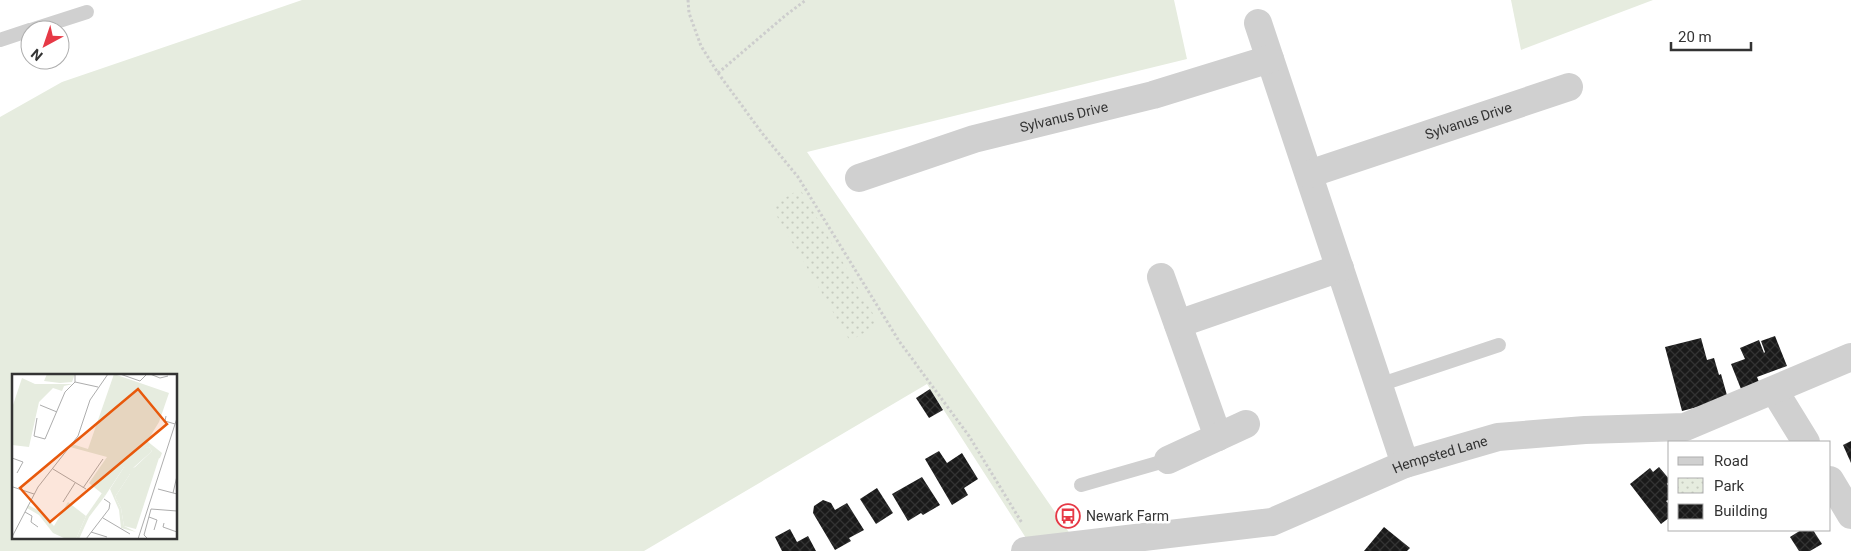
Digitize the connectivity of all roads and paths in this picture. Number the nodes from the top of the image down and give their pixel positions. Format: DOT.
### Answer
graph roads {
  1 [pos="688,0"];
  2 [pos="806,0"];
  3 [pos="87,12"];
  4 [pos="62,20"];
  5 [pos="1258,23"];
  6 [pos="20,33"];
  7 [pos="0,40"];
  8 [pos="1270,59"];
  9 [pos="718,73"];
  10 [pos="1569,87"];
  11 [pos="1309,174"];
  12 [pos="860,178"];
  13 [pos="1340,268"];
  14 [pos="1161,277"];
  15 [pos="1178,324"];
  16 [pos="1499,345"];
  17 [pos="1851,356"];
  18 [pos="1379,385"];
  19 [pos="1774,390"];
  20 [pos="1246,424"];
  21 [pos="1218,437"];
  22 [pos="1805,441"];
  23 [pos="1168,460"];
  24 [pos="1405,464"];
  25 [pos="1831,482"];
  26 [pos="1081,485"];
  27 [pos="1851,514"];
  28 [pos="1032,550"];
  1 -- 9 [label="path"];
  2 -- 9 [label="path"];
  3 -- 4 [label="lane"];
  5 -- 8 [label="street"];
  6 -- 7 [label="lane"];
  8 -- 11 [label="street"];
  8 -- 12 [label="street, Sylvanus Drive"];
  9 -- 28 [label="path"];
  10 -- 11 [label="street, Sylvanus Drive"];
  11 -- 13 [label="street"];
  13 -- 15 [label="street"];
  13 -- 18 [label="street"];
  14 -- 15 [label="street"];
  15 -- 21 [label="street"];
  16 -- 18 [label="lane"];
  17 -- 19 [label="street, Hempsted Lane"];
  18 -- 24 [label="street"];
  19 -- 22 [label="street"];
  19 -- 24 [label="street, Hempsted Lane"];
  20 -- 21 [label="street"];
  21 -- 23 [label="street"];
  23 -- 26 [label="lane"];
  24 -- 28 [label="street, Hempsted Lane"];
  25 -- 27 [label="street"];
}
